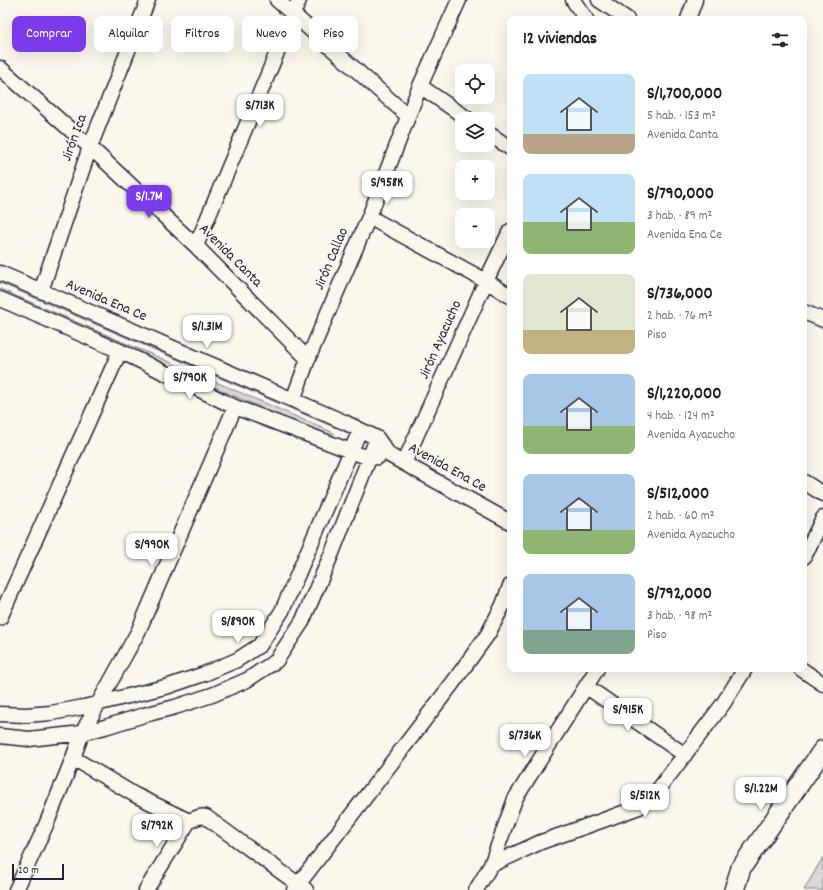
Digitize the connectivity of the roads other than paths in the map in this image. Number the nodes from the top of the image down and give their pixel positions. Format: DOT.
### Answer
graph roads {
  1 [pos="148,0"];
  2 [pos="277,0"];
  3 [pos="299,0"];
  4 [pos="459,0"];
  5 [pos="573,0"];
  6 [pos="599,0"];
  7 [pos="695,0"];
  8 [pos="293,14"];
  9 [pos="584,16"];
  10 [pos="623,16"];
  11 [pos="689,16"];
  12 [pos="0,68"];
  13 [pos="420,86"];
  14 [pos="458,112"];
  15 [pos="408,116"];
  16 [pos="495,138"];
  17 [pos="507,146"];
  18 [pos="90,147"];
  19 [pos="369,217"];
  20 [pos="507,237"];
  21 [pos="196,246"];
  22 [pos="0,273"];
  23 [pos="486,281"];
  24 [pos="41,291"];
  25 [pos="507,294"];
  26 [pos="0,299"];
  27 [pos="807,313"];
  28 [pos="823,320"];
  29 [pos="120,351"];
  30 [pos="308,360"];
  31 [pos="293,400"];
  32 [pos="235,407"];
  33 [pos="360,430"];
  34 [pos="377,438"];
  35 [pos="350,452"];
  36 [pos="389,455"];
  37 [pos="369,458"];
  38 [pos="404,463"];
  39 [pos="807,484"];
  40 [pos="823,494"];
  41 [pos="823,518"];
  42 [pos="507,520"];
  43 [pos="807,551"];
  44 [pos="507,594"];
  45 [pos="0,618"];
  46 [pos="595,672"];
  47 [pos="743,672"];
  48 [pos="806,672"];
  49 [pos="823,684"];
  50 [pos="587,687"];
  51 [pos="98,703"];
  52 [pos="0,714"];
  53 [pos="82,733"];
  54 [pos="0,736"];
  55 [pos="823,750"];
  56 [pos="685,755"];
  57 [pos="73,758"];
  58 [pos="189,821"];
  59 [pos="491,865"];
  60 [pos="300,888"];
  61 [pos="148,889"];
  62 [pos="16,890"];
  63 [pos="476,890"];
  64 [pos="734,890"];
  1 -- 18 [label="street, Jirón Ica"];
  2 -- 8 [label="street"];
  3 -- 8 [label="street"];
  4 -- 13 [label="street, Jirón Callao"];
  5 -- 9 [label="street"];
  6 -- 10 [label="street"];
  7 -- 11 [label="street"];
  8 -- 15 [label="street"];
  8 -- 21 [label="street"];
  12 -- 18 [label="street, Avenida Canta"];
  13 -- 14 [label="street"];
  13 -- 15 [label="street, Jirón Callao"];
  15 -- 19 [label="street, Jirón Callao"];
  16 -- 17 [label="street"];
  18 -- 21 [label="street, Avenida Canta"];
  18 -- 24 [label="street, Jirón Ica"];
  19 -- 23 [label="street"];
  19 -- 30 [label="street, Jirón Callao"];
  20 -- 23 [label="street, Jirón Ayacucho"];
  21 -- 30 [label="street, Avenida Canta"];
  22 -- 24 [label="street, Avenida Ena Ce"];
  23 -- 25 [label="street"];
  23 -- 38 [label="street, Jirón Ayacucho"];
  24 -- 31 [label="street, Avenida Ena Ce"];
  26 -- 29 [label="street, Avenida Ena Ce"];
  27 -- 28 [label="street"];
  29 -- 32 [label="street, Avenida Ena Ce"];
  29 -- 45 [label="street"];
  30 -- 31 [label="street, Jirón Callao"];
  31 -- 33 [label="street, Avenida Ena Ce"];
  32 -- 35 [label="street, Avenida Ena Ce"];
  32 -- 51 [label="street"];
  33 -- 34 [label="street, Avenida Ena Ce"];
  33 -- 35 [label="street"];
  34 -- 36 [label="street, Avenida Ena Ce"];
  34 -- 37 [label="street"];
  35 -- 37 [label="street, Avenida Ena Ce"];
  35 -- 51 [label="street"];
  36 -- 37 [label="street, Avenida Ena Ce"];
  36 -- 38 [label="street, Avenida Ena Ce"];
  37 -- 53 [label="street"];
  38 -- 42 [label="street, Avenida Ena Ce"];
  39 -- 40 [label="street"];
  41 -- 43 [label="street"];
  44 -- 60 [label="street"];
  46 -- 50 [label="street"];
  47 -- 56 [label="street"];
  48 -- 49 [label="street"];
  50 -- 56 [label="street"];
  50 -- 59 [label="street"];
  51 -- 52 [label="street"];
  51 -- 53 [label="street"];
  53 -- 54 [label="street"];
  53 -- 57 [label="street"];
  55 -- 64 [label="street"];
  56 -- 59 [label="street"];
  57 -- 58 [label="street"];
  57 -- 62 [label="street"];
  58 -- 60 [label="street"];
  58 -- 61 [label="street"];
  59 -- 63 [label="street"];
}
